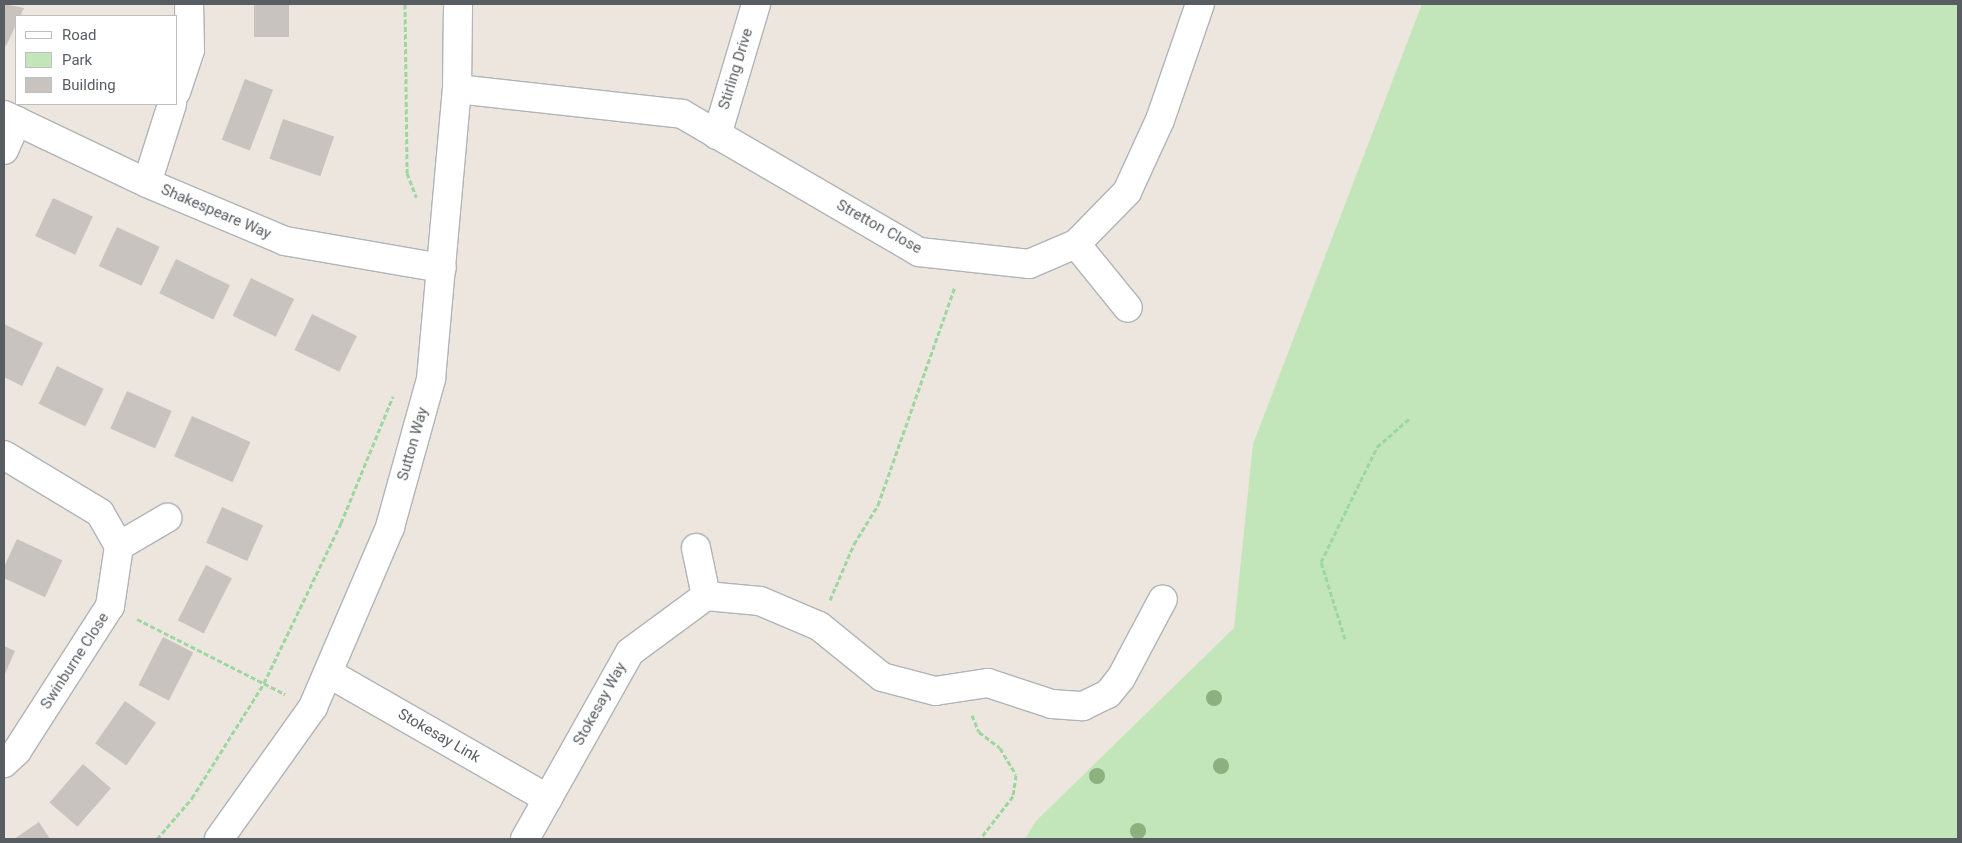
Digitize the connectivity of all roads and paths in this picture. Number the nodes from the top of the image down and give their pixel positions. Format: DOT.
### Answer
graph roads {
  1 [pos="189,4"];
  2 [pos="405,4"];
  3 [pos="458,4"];
  4 [pos="756,4"];
  5 [pos="1200,4"];
  6 [pos="178,86"];
  7 [pos="457,89"];
  8 [pos="172,105"];
  9 [pos="10,118"];
  10 [pos="717,134"];
  11 [pos="4,150"];
  12 [pos="146,183"];
  13 [pos="420,208"];
  14 [pos="1076,244"];
  15 [pos="965,258"];
  16 [pos="442,268"];
  17 [pos="1128,308"];
  18 [pos="397,386"];
  19 [pos="1410,418"];
  20 [pos="4,455"];
  21 [pos="167,518"];
  22 [pos="119,546"];
  23 [pos="696,548"];
  24 [pos="706,596"];
  25 [pos="1162,599"];
  26 [pos="110,606"];
  27 [pos="819,626"];
  28 [pos="1345,639"];
  29 [pos="330,674"];
  30 [pos="264,683"];
  31 [pos="960,687"];
  32 [pos="313,707"];
  33 [pos="4,763"];
  34 [pos="548,799"];
  35 [pos="157,839"];
  36 [pos="219,839"];
  37 [pos="525,839"];
  38 [pos="980,839"];
  1 -- 6 [label="street"];
  2 -- 13 [label="path"];
  3 -- 7 [label="street, Sutton Way"];
  4 -- 10 [label="street, Stirling Drive"];
  5 -- 14 [label="street, Stretton Close"];
  7 -- 10 [label="street, Stretton Close"];
  7 -- 16 [label="street, Sutton Way"];
  8 -- 12 [label="street"];
  9 -- 11 [label="street"];
  9 -- 12 [label="street, Shakespeare Way"];
  10 -- 15 [label="street, Stretton Close"];
  12 -- 16 [label="street, Shakespeare Way"];
  14 -- 15 [label="street, Stretton Close"];
  14 -- 17 [label="street"];
  15 -- 27 [label="path"];
  16 -- 29 [label="street, Sutton Way"];
  18 -- 30 [label="path"];
  19 -- 28 [label="path"];
  20 -- 22 [label="street"];
  21 -- 22 [label="street"];
  22 -- 26 [label="street, Swinburne Close"];
  23 -- 24 [label="street"];
  24 -- 27 [label="street"];
  24 -- 34 [label="street, Stokesay Way"];
  25 -- 31 [label="street"];
  26 -- 30 [label="path"];
  26 -- 33 [label="street, Swinburne Close"];
  27 -- 31 [label="street"];
  29 -- 32 [label="street, Sutton Way"];
  29 -- 34 [label="street, Stokesay Link"];
  30 -- 32 [label="path"];
  30 -- 35 [label="path"];
  31 -- 38 [label="path"];
  32 -- 36 [label="street, Sutton Way"];
  34 -- 37 [label="street, Stokesay Way"];
}
